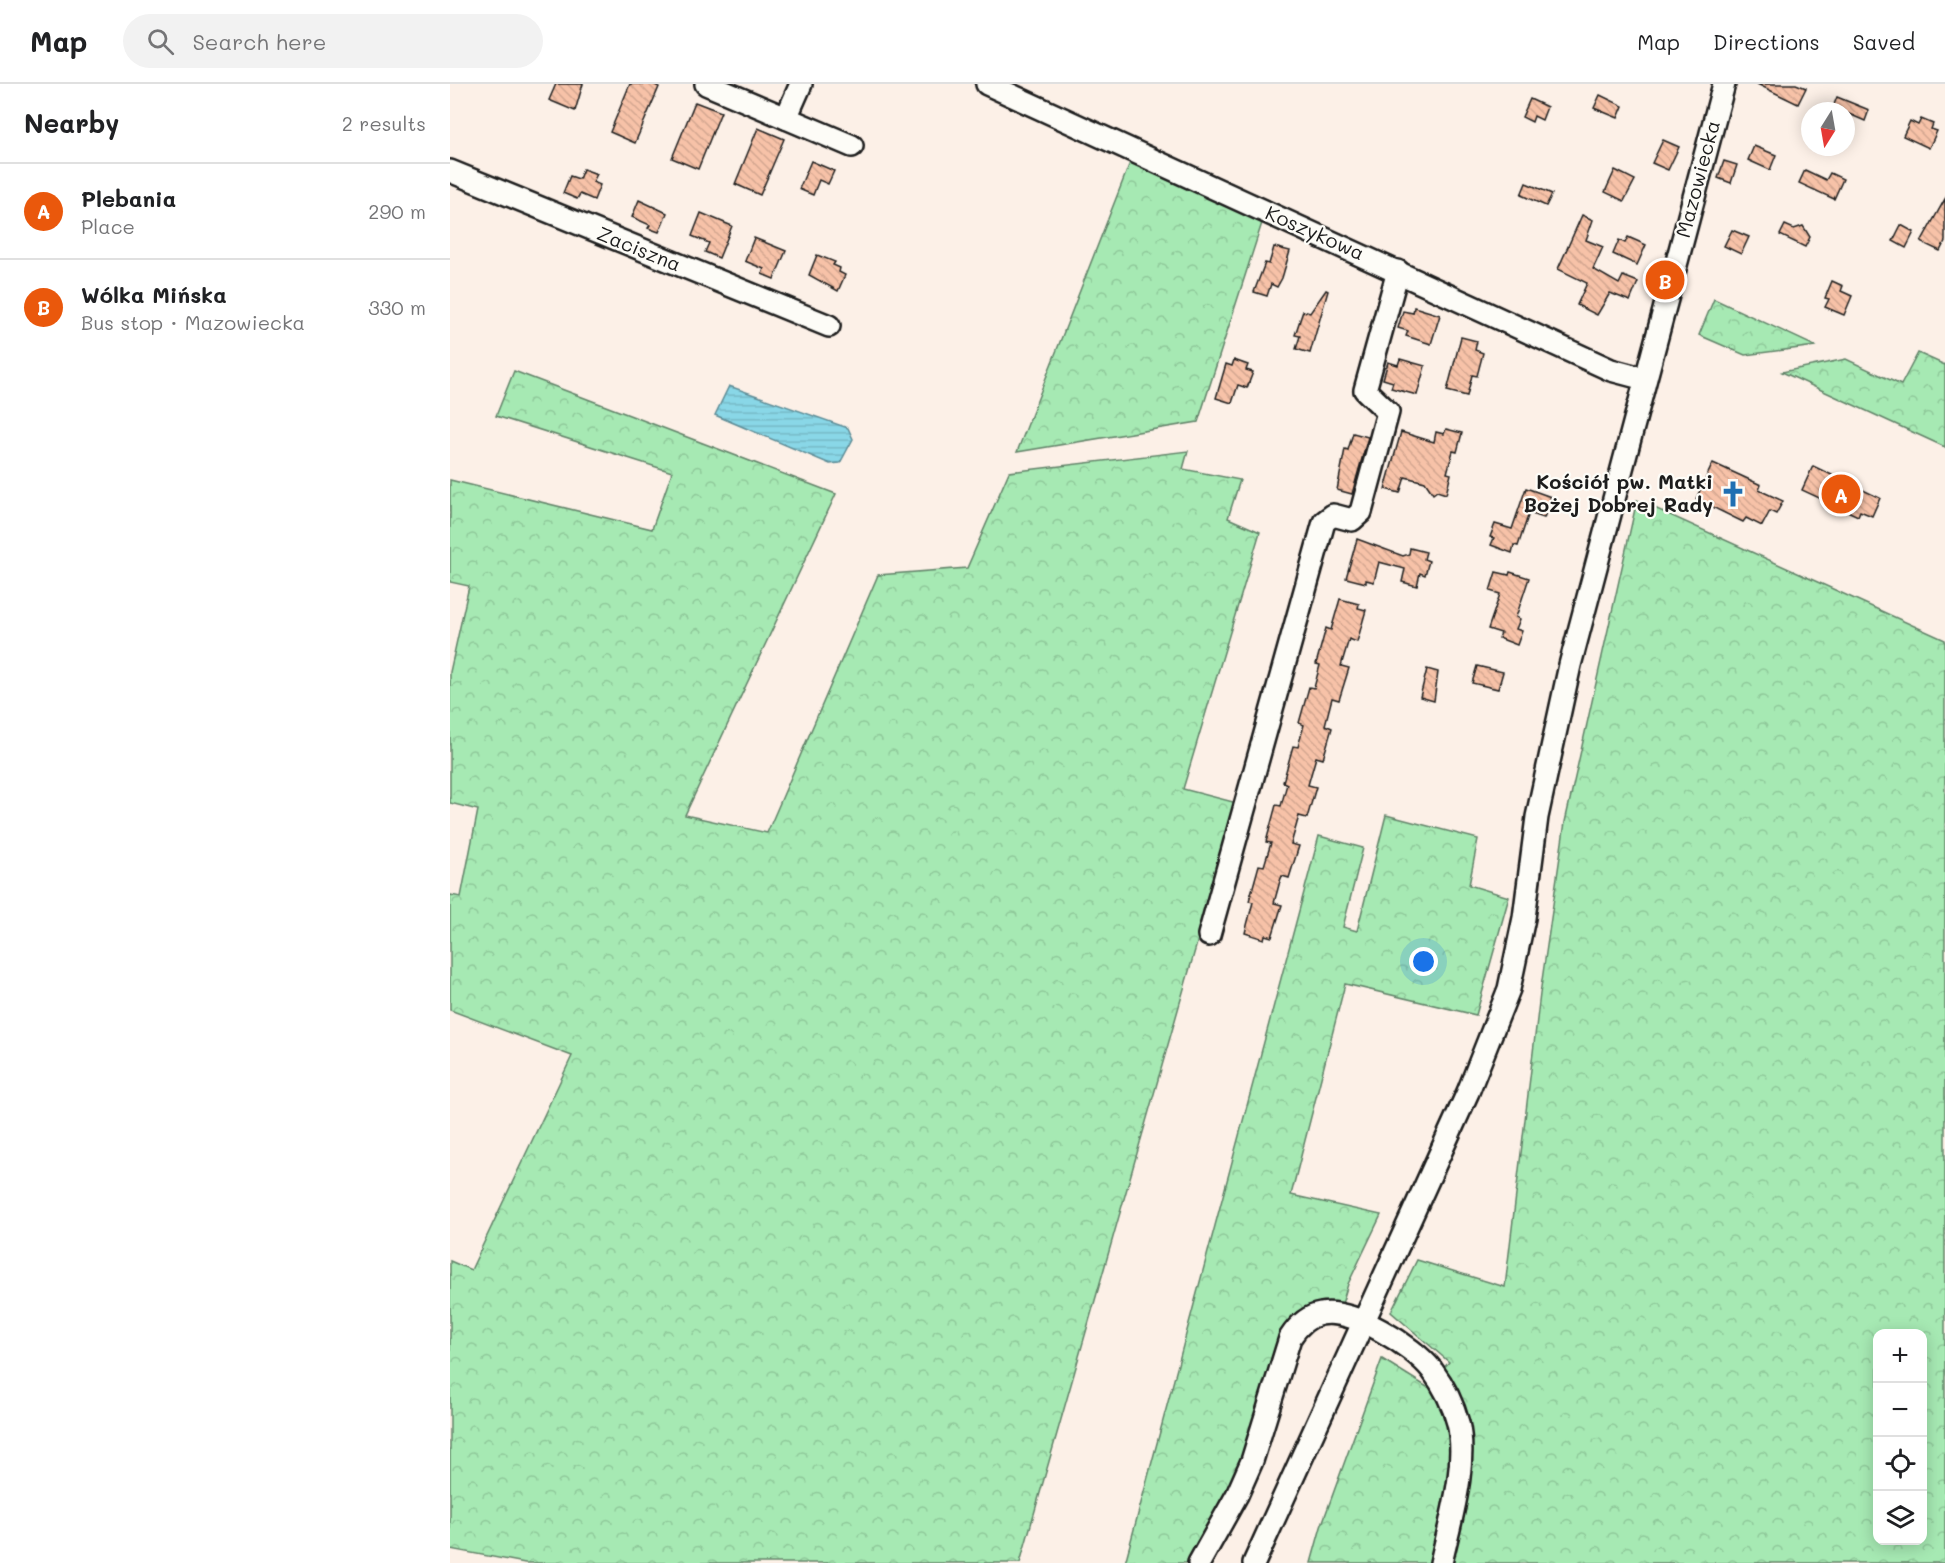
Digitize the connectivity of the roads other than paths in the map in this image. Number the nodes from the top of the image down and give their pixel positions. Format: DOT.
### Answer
graph roads {
  1 [pos="706,84"];
  2 [pos="801,84"];
  3 [pos="987,84"];
  4 [pos="1724,84"];
  5 [pos="786,118"];
  6 [pos="852,146"];
  7 [pos="450,171"];
  8 [pos="1398,271"];
  9 [pos="829,326"];
  10 [pos="1645,379"];
  11 [pos="1209,935"];
  12 [pos="1363,1323"];
  13 [pos="1199,1563"];
  14 [pos="1254,1563"];
  15 [pos="1441,1563"];
  1 -- 5 [label="street"];
  2 -- 5 [label="street"];
  3 -- 8 [label="street, Koszykowa"];
  4 -- 10 [label="street, Mazowiecka"];
  5 -- 6 [label="street"];
  7 -- 9 [label="street, Zaciszna"];
  8 -- 10 [label="street, Koszykowa"];
  8 -- 11 [label="street"];
  10 -- 12 [label="street, Mazowiecka"];
  12 -- 13 [label="street"];
  12 -- 14 [label="street, Mazowiecka"];
  12 -- 15 [label="street"];
}
